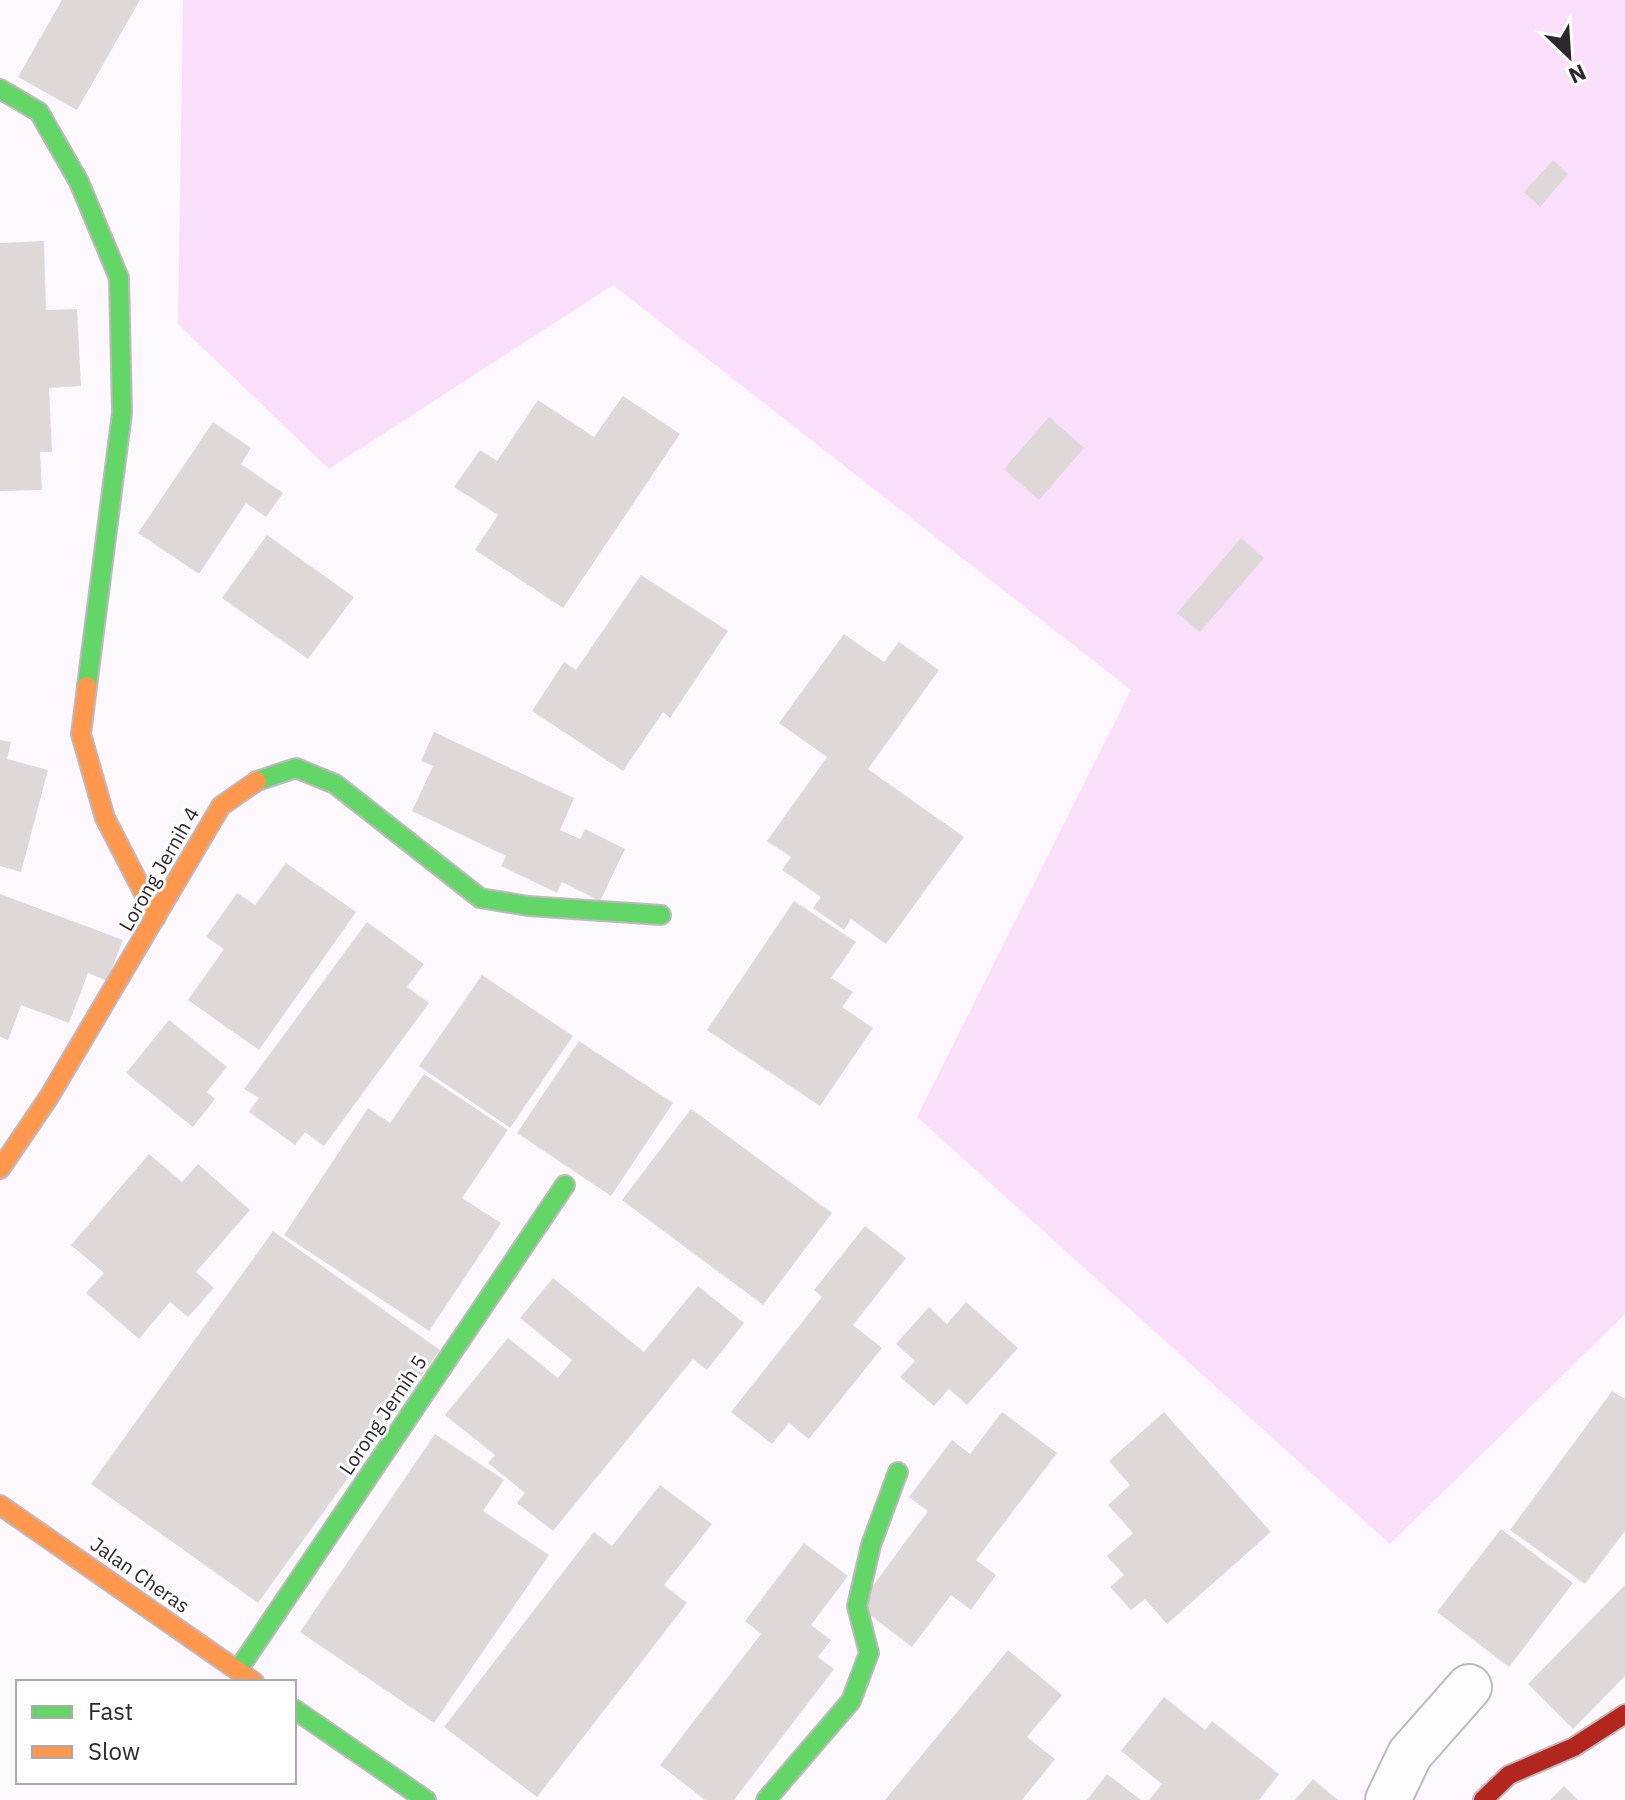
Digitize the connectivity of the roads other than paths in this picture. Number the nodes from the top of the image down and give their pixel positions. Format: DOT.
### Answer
graph roads {
  1 [pos="0,89"];
  2 [pos="661,915"];
  3 [pos="156,917"];
  4 [pos="0,1169"];
  5 [pos="565,1185"];
  6 [pos="898,1472"];
  7 [pos="0,1505"];
  8 [pos="238,1670"];
  9 [pos="251,1680"];
  10 [pos="1469,1687"];
  11 [pos="296,1710"];
  12 [pos="1625,1714"];
  13 [pos="426,1800"];
  14 [pos="766,1800"];
  15 [pos="1388,1800"];
  16 [pos="1483,1800"];
  1 -- 3 [label="street"];
  2 -- 3 [label="street, Lorong Jernih 4"];
  3 -- 4 [label="street, Lorong Jernih 4"];
  5 -- 8 [label="street, Lorong Jernih 5"];
  6 -- 14 [label="street"];
  7 -- 8 [label="street, Jalan Cheras"];
  8 -- 9 [label="street, Jalan Cheras"];
  10 -- 15 [label="street"];
  11 -- 13 [label="street"];
  12 -- 16 [label="street"];
}
